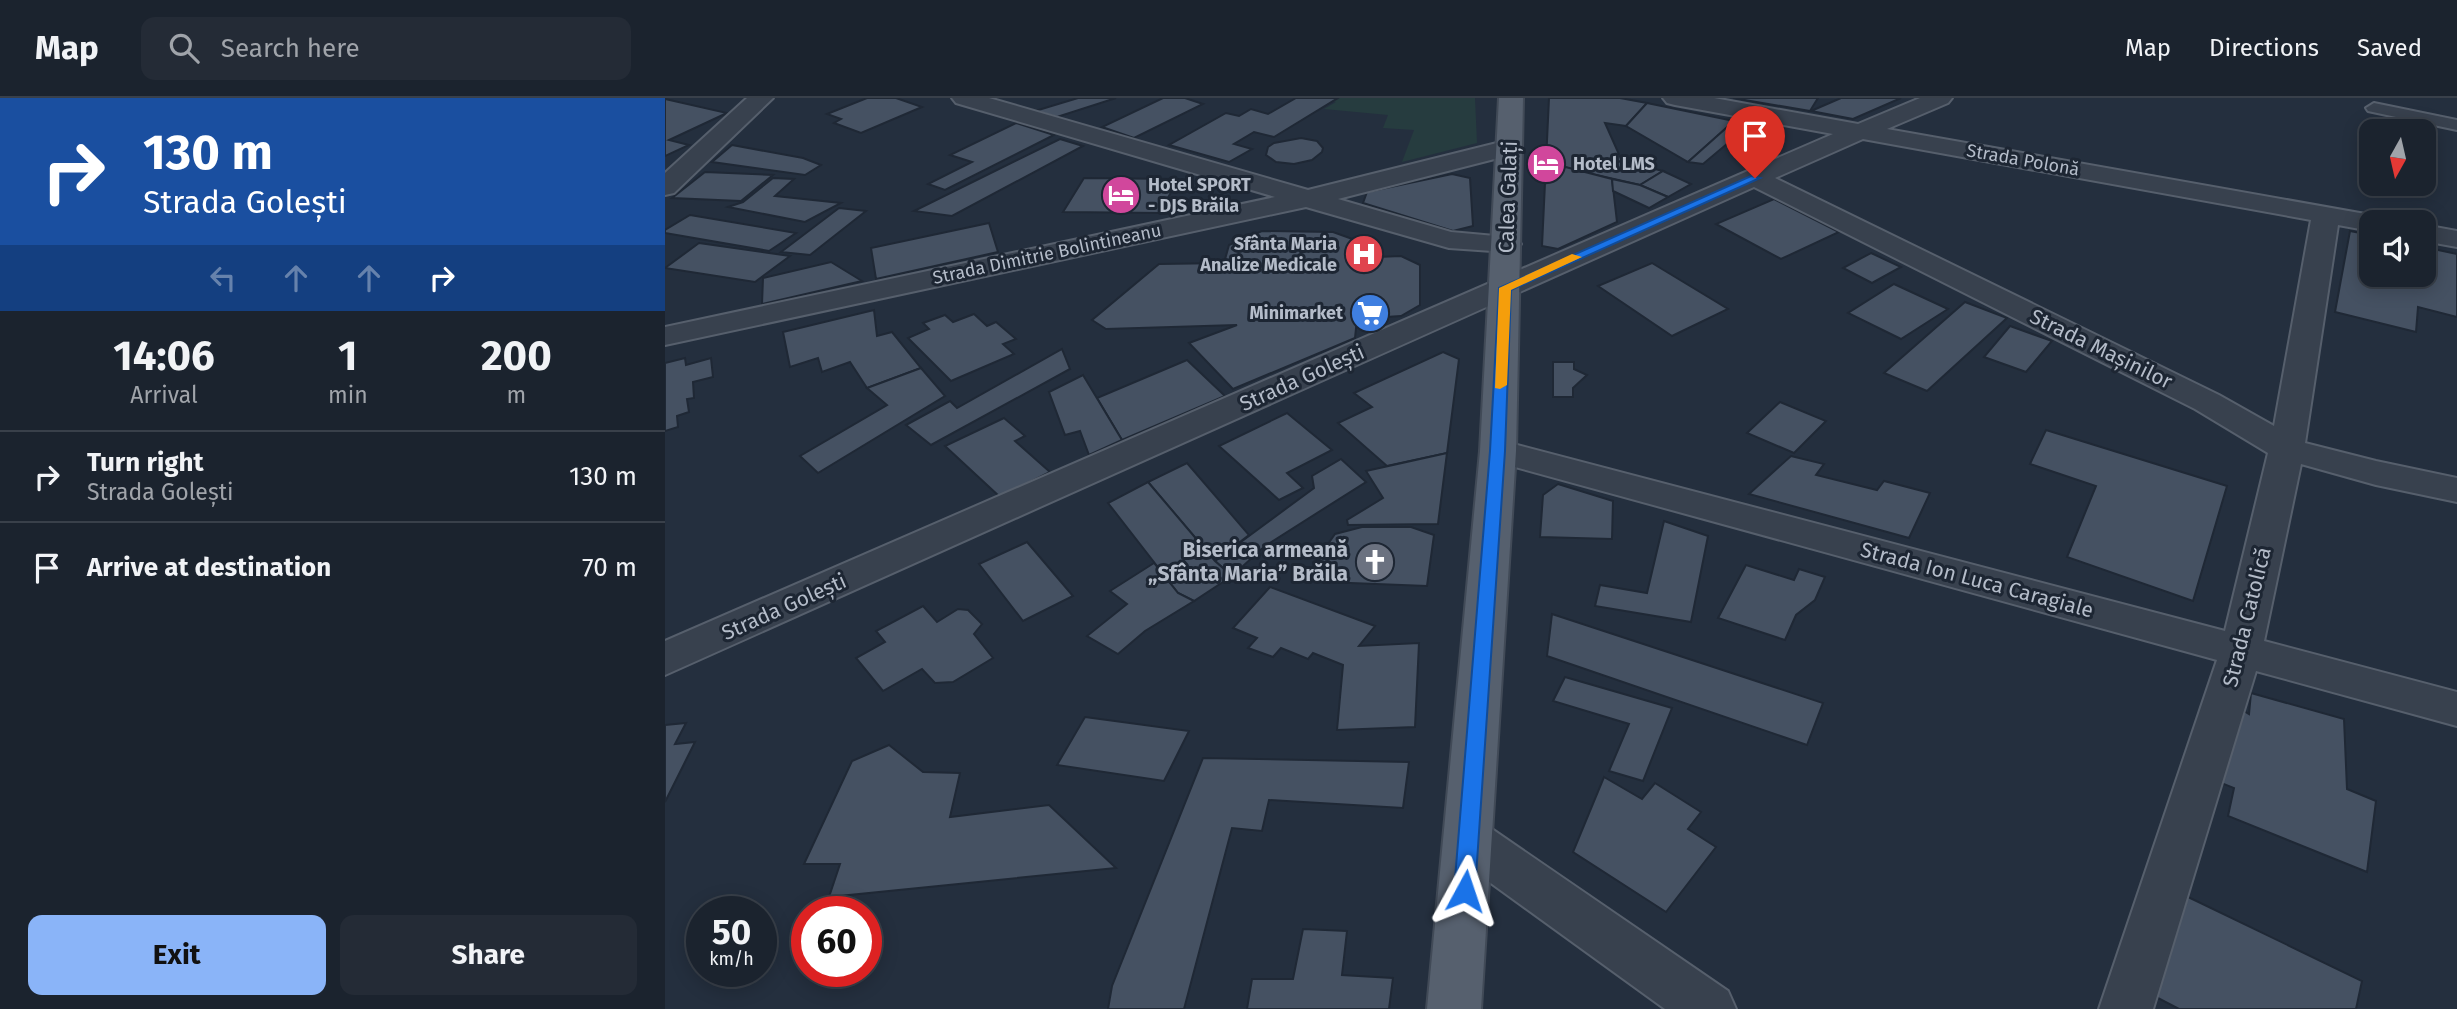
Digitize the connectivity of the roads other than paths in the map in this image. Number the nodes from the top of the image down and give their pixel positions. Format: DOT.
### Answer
graph roads {
  1 [pos="761,98"];
  2 [pos="964,98"];
  3 [pos="1511,98"];
  4 [pos="1675,98"];
  5 [pos="1940,98"];
  6 [pos="2374,108"];
  7 [pos="2457,125"];
  8 [pos="1863,131"];
  9 [pos="1509,148"];
  10 [pos="1755,178"];
  11 [pos="665,187"];
  12 [pos="1309,198"];
  13 [pos="2326,215"];
  14 [pos="2359,221"];
  15 [pos="2436,235"];
  16 [pos="2457,239"];
  17 [pos="1507,244"];
  18 [pos="1505,288"];
  19 [pos="665,336"];
  20 [pos="2287,449"];
  21 [pos="1498,451"];
  22 [pos="2457,491"];
  23 [pos="2241,651"];
  24 [pos="665,659"];
  25 [pos="2457,709"];
  26 [pos="1469,840"];
  27 [pos="1454,1009"];
  28 [pos="1709,1009"];
  29 [pos="2126,1009"];
  1 -- 11 [label="street"];
  2 -- 12 [label="street"];
  3 -- 9 [label="main road, Calea Galați"];
  4 -- 8 [label="street, Strada Polonă"];
  5 -- 8 [label="street, Strada Golești"];
  6 -- 7 [label="lane"];
  8 -- 10 [label="street, Strada Golești"];
  8 -- 13 [label="street, Strada Polonă"];
  9 -- 12 [label="street, Strada Dimitrie Bolintineanu"];
  9 -- 17 [label="main road, Calea Galați"];
  10 -- 18 [label="street, Strada Golești"];
  10 -- 20 [label="street, Strada Mașinilor"];
  12 -- 17 [label="street"];
  12 -- 19 [label="street, Strada Dimitrie Bolintineanu"];
  13 -- 14 [label="street, Strada Polonă"];
  13 -- 20 [label="street, Strada Catolică"];
  15 -- 16 [label="street"];
  17 -- 18 [label="main road, Calea Galați"];
  18 -- 21 [label="main road, Calea Galați"];
  18 -- 24 [label="street, Strada Golești"];
  20 -- 22 [label="street, Strada Mașinilor"];
  20 -- 23 [label="street, Strada Catolică"];
  21 -- 23 [label="street, Strada Ion Luca Caragiale"];
  21 -- 26 [label="main road, Calea Galați"];
  23 -- 25 [label="street, Strada Ion Luca Caragiale"];
  23 -- 29 [label="street, Strada Catolică"];
  26 -- 27 [label="main road, Calea Galați"];
  26 -- 28 [label="street"];
}
